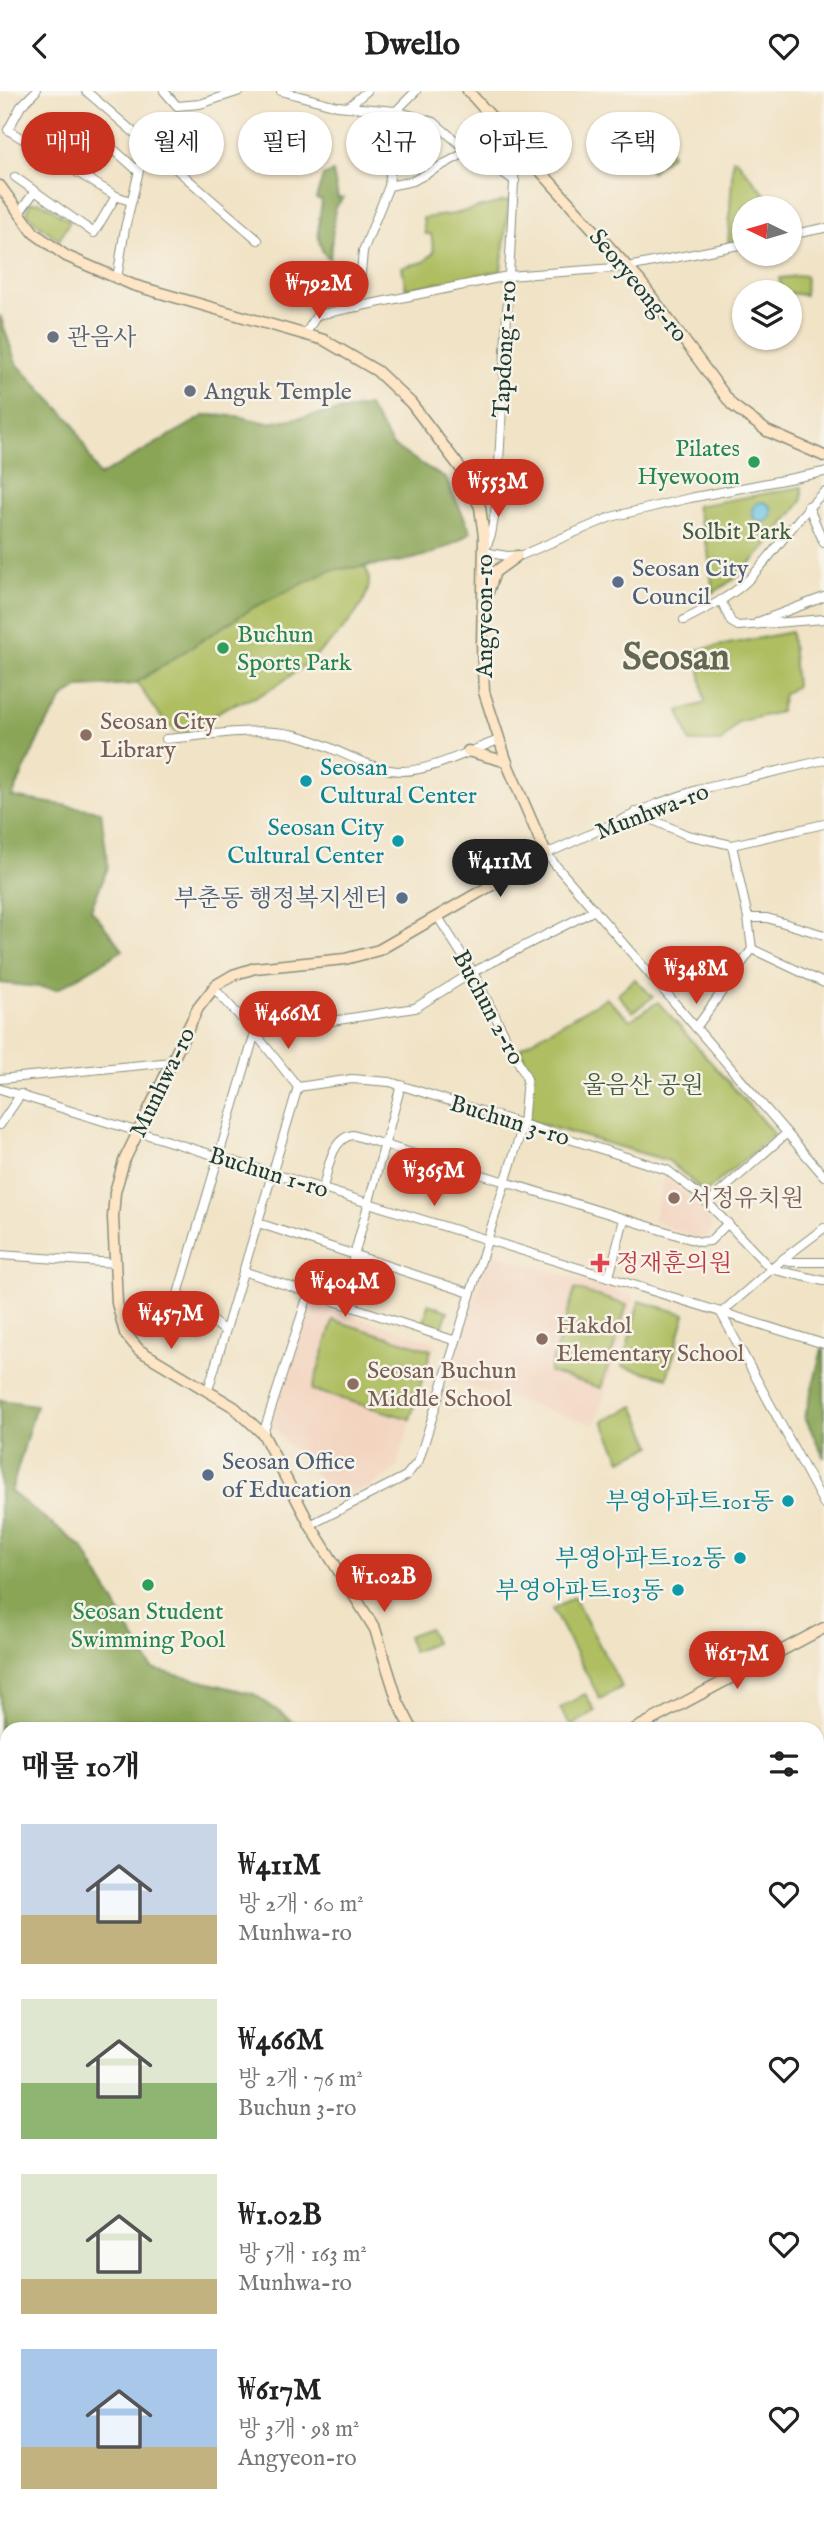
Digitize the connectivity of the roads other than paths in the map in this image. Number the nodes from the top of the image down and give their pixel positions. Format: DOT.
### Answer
graph roads {
  1 [pos="36,91"];
  2 [pos="86,91"];
  3 [pos="164,91"];
  4 [pos="240,91"];
  5 [pos="281,91"];
  6 [pos="367,91"];
  7 [pos="416,91"];
  8 [pos="468,91"];
  9 [pos="348,107"];
  10 [pos="396,111"];
  11 [pos="487,112"];
  12 [pos="129,128"];
  13 [pos="21,138"];
  14 [pos="455,138"];
  15 [pos="115,150"];
  16 [pos="455,158"];
  17 [pos="129,162"];
  18 [pos="81,175"];
  19 [pos="137,175"];
  20 [pos="184,175"];
  21 [pos="506,175"];
  22 [pos="515,175"];
  23 [pos="544,175"];
  24 [pos="15,177"];
  25 [pos="515,181"];
  26 [pos="0,186"];
  27 [pos="389,186"];
  28 [pos="36,191"];
  29 [pos="116,197"];
  30 [pos="130,201"];
  31 [pos="19,213"];
  32 [pos="824,228"];
  33 [pos="802,232"];
  34 [pos="258,240"];
  35 [pos="732,246"];
  36 [pos="628,267"];
  37 [pos="508,276"];
  38 [pos="117,279"];
  39 [pos="358,307"];
  40 [pos="306,333"];
  41 [pos="824,456"];
  42 [pos="824,472"];
  43 [pos="824,492"];
  44 [pos="808,506"];
  45 [pos="824,543"];
  46 [pos="484,552"];
  47 [pos="517,556"];
  48 [pos="824,597"];
  49 [pos="483,599"];
  50 [pos="721,600"];
  51 [pos="824,619"];
  52 [pos="684,620"];
  53 [pos="746,626"];
  54 [pos="166,739"];
  55 [pos="499,740"];
  56 [pos="468,751"];
  57 [pos="824,760"];
  58 [pos="507,762"];
  59 [pos="635,812"];
  60 [pos="824,824"];
  61 [pos="732,845"];
  62 [pos="546,854"];
  63 [pos="595,910"];
  64 [pos="439,917"];
  65 [pos="748,918"];
  66 [pos="824,935"];
  67 [pos="752,949"];
  68 [pos="473,972"];
  69 [pos="824,983"];
  70 [pos="214,987"];
  71 [pos="696,1028"];
  72 [pos="255,1033"];
  73 [pos="172,1062"];
  74 [pos="0,1079"];
  75 [pos="401,1085"];
  76 [pos="298,1087"];
  77 [pos="0,1089"];
  78 [pos="21,1094"];
  79 [pos="0,1125"];
  80 [pos="523,1125"];
  81 [pos="139,1131"];
  82 [pos="787,1133"];
  83 [pos="384,1145"];
  84 [pos="219,1156"];
  85 [pos="273,1173"];
  86 [pos="824,1176"];
  87 [pos="505,1182"];
  88 [pos="323,1188"];
  89 [pos="369,1203"];
  90 [pos="708,1203"];
  91 [pos="624,1219"];
  92 [pos="258,1223"];
  93 [pos="728,1223"];
  94 [pos="824,1228"];
  95 [pos="487,1240"];
  96 [pos="0,1255"];
  97 [pos="354,1255"];
  98 [pos="783,1259"];
  99 [pos="824,1262"];
  100 [pos="115,1263"];
  101 [pos="771,1269"];
  102 [pos="243,1271"];
  103 [pos="609,1277"];
  104 [pos="824,1282"];
  105 [pos="309,1292"];
  106 [pos="470,1293"];
  107 [pos="341,1303"];
  108 [pos="721,1313"];
  109 [pos="225,1331"];
  110 [pos="456,1341"];
  111 [pos="824,1344"];
  112 [pos="208,1390"];
  113 [pos="263,1434"];
  114 [pos="824,1504"];
  115 [pos="310,1525"];
  116 [pos="824,1628"];
  117 [pos="408,1722"];
  118 [pos="648,1722"];
  1 -- 13 [label="street"];
  2 -- 12 [label="street"];
  3 -- 4 [label="street"];
  5 -- 9 [label="street"];
  6 -- 9 [label="street"];
  7 -- 10 [label="street"];
  8 -- 11 [label="street, Seoryeong-ro"];
  9 -- 10 [label="street"];
  10 -- 14 [label="street"];
  10 -- 27 [label="street"];
  15 -- 17 [label="street"];
  16 -- 27 [label="street"];
  18 -- 29 [label="street"];
  19 -- 30 [label="street"];
  20 -- 34 [label="street"];
  21 -- 25 [label="street"];
  22 -- 25 [label="street, Tapdong 1-ro"];
  23 -- 36 [label="street, Seoryeong-ro"];
  24 -- 28 [label="street"];
  25 -- 37 [label="street, Tapdong 1-ro"];
  26 -- 31 [label="street, Angyeon-ro"];
  27 -- 39 [label="street"];
  28 -- 29 [label="street"];
  28 -- 31 [label="street"];
  29 -- 30 [label="street"];
  30 -- 38 [label="street"];
  31 -- 38 [label="street, Angyeon-ro"];
  32 -- 33 [label="street"];
  35 -- 36 [label="street"];
  36 -- 37 [label="street"];
  36 -- 41 [label="street, Seoryeong-ro"];
  37 -- 39 [label="street"];
  37 -- 46 [label="street, Tapdong 1-ro"];
  38 -- 40 [label="street, Angyeon-ro"];
  39 -- 40 [label="street"];
  40 -- 46 [label="street, Angyeon-ro"];
  42 -- 47 [label="street"];
  43 -- 44 [label="street"];
  44 -- 45 [label="street"];
  44 -- 50 [label="street"];
  46 -- 47 [label="street"];
  46 -- 49 [label="street, Angyeon-ro"];
  47 -- 49 [label="street"];
  48 -- 53 [label="street"];
  49 -- 55 [label="street, Angyeon-ro"];
  50 -- 52 [label="street"];
  50 -- 53 [label="street"];
  51 -- 53 [label="street"];
  54 -- 56 [label="street"];
  55 -- 56 [label="street"];
  55 -- 58 [label="street, Angyeon-ro"];
  56 -- 58 [label="street"];
  57 -- 59 [label="street, Munhwa-ro"];
  58 -- 62 [label="street, Angyeon-ro"];
  59 -- 61 [label="street"];
  59 -- 62 [label="street, Munhwa-ro"];
  60 -- 61 [label="street"];
  61 -- 65 [label="street"];
  62 -- 63 [label="street"];
  62 -- 64 [label="street, Munhwa-ro"];
  63 -- 68 [label="street"];
  63 -- 71 [label="street"];
  64 -- 68 [label="street, Buchun 2-ro"];
  64 -- 70 [label="street, Munhwa-ro"];
  65 -- 66 [label="street"];
  65 -- 67 [label="street"];
  67 -- 69 [label="street"];
  67 -- 71 [label="street"];
  68 -- 72 [label="street"];
  68 -- 80 [label="street, Buchun 2-ro"];
  70 -- 72 [label="street"];
  70 -- 73 [label="street, Munhwa-ro"];
  71 -- 82 [label="street"];
  72 -- 76 [label="street"];
  72 -- 84 [label="street"];
  73 -- 74 [label="street"];
  73 -- 81 [label="street, Munhwa-ro"];
  75 -- 76 [label="street, Buchun 3-ro"];
  75 -- 80 [label="street, Buchun 3-ro"];
  75 -- 83 [label="street"];
  76 -- 85 [label="street"];
  77 -- 78 [label="street, Buchun 1-ro"];
  78 -- 79 [label="street"];
  78 -- 81 [label="street, Buchun 1-ro"];
  80 -- 87 [label="street, Buchun 2-ro"];
  80 -- 90 [label="street, Buchun 3-ro"];
  81 -- 84 [label="street, Buchun 1-ro"];
  81 -- 100 [label="street, Munhwa-ro"];
  82 -- 86 [label="street"];
  82 -- 90 [label="street"];
  83 -- 87 [label="street"];
  83 -- 88 [label="street"];
  83 -- 89 [label="street"];
  84 -- 85 [label="street, Buchun 1-ro"];
  84 -- 109 [label="street"];
  85 -- 88 [label="street, Buchun 1-ro"];
  85 -- 92 [label="street"];
  87 -- 91 [label="street"];
  87 -- 95 [label="street, Buchun 2-ro"];
  88 -- 89 [label="street, Buchun 1-ro"];
  89 -- 95 [label="street, Buchun 1-ro"];
  89 -- 97 [label="street"];
  90 -- 93 [label="street, Buchun 3-ro"];
  91 -- 93 [label="street"];
  91 -- 103 [label="street"];
  92 -- 97 [label="street"];
  92 -- 102 [label="street"];
  93 -- 101 [label="street, Buchun 3-ro"];
  94 -- 98 [label="street"];
  95 -- 103 [label="street, Buchun 1-ro"];
  95 -- 106 [label="street, Buchun 2-ro"];
  96 -- 100 [label="street"];
  97 -- 106 [label="street"];
  97 -- 107 [label="street"];
  98 -- 99 [label="street"];
  98 -- 101 [label="street"];
  100 -- 112 [label="street, Munhwa-ro"];
  101 -- 104 [label="street"];
  101 -- 108 [label="street"];
  102 -- 105 [label="street"];
  102 -- 109 [label="street"];
  103 -- 108 [label="street, Buchun 1-ro"];
  105 -- 107 [label="street"];
  105 -- 113 [label="street"];
  106 -- 110 [label="street, Buchun 2-ro"];
  107 -- 110 [label="street"];
  108 -- 111 [label="street, Buchun 1-ro"];
  108 -- 114 [label="street"];
  109 -- 112 [label="street"];
  110 -- 115 [label="street, Buchun 2-ro"];
  112 -- 113 [label="street, Munhwa-ro"];
  113 -- 115 [label="street, Munhwa-ro"];
  115 -- 117 [label="street, Munhwa-ro"];
  116 -- 118 [label="street"];
}
